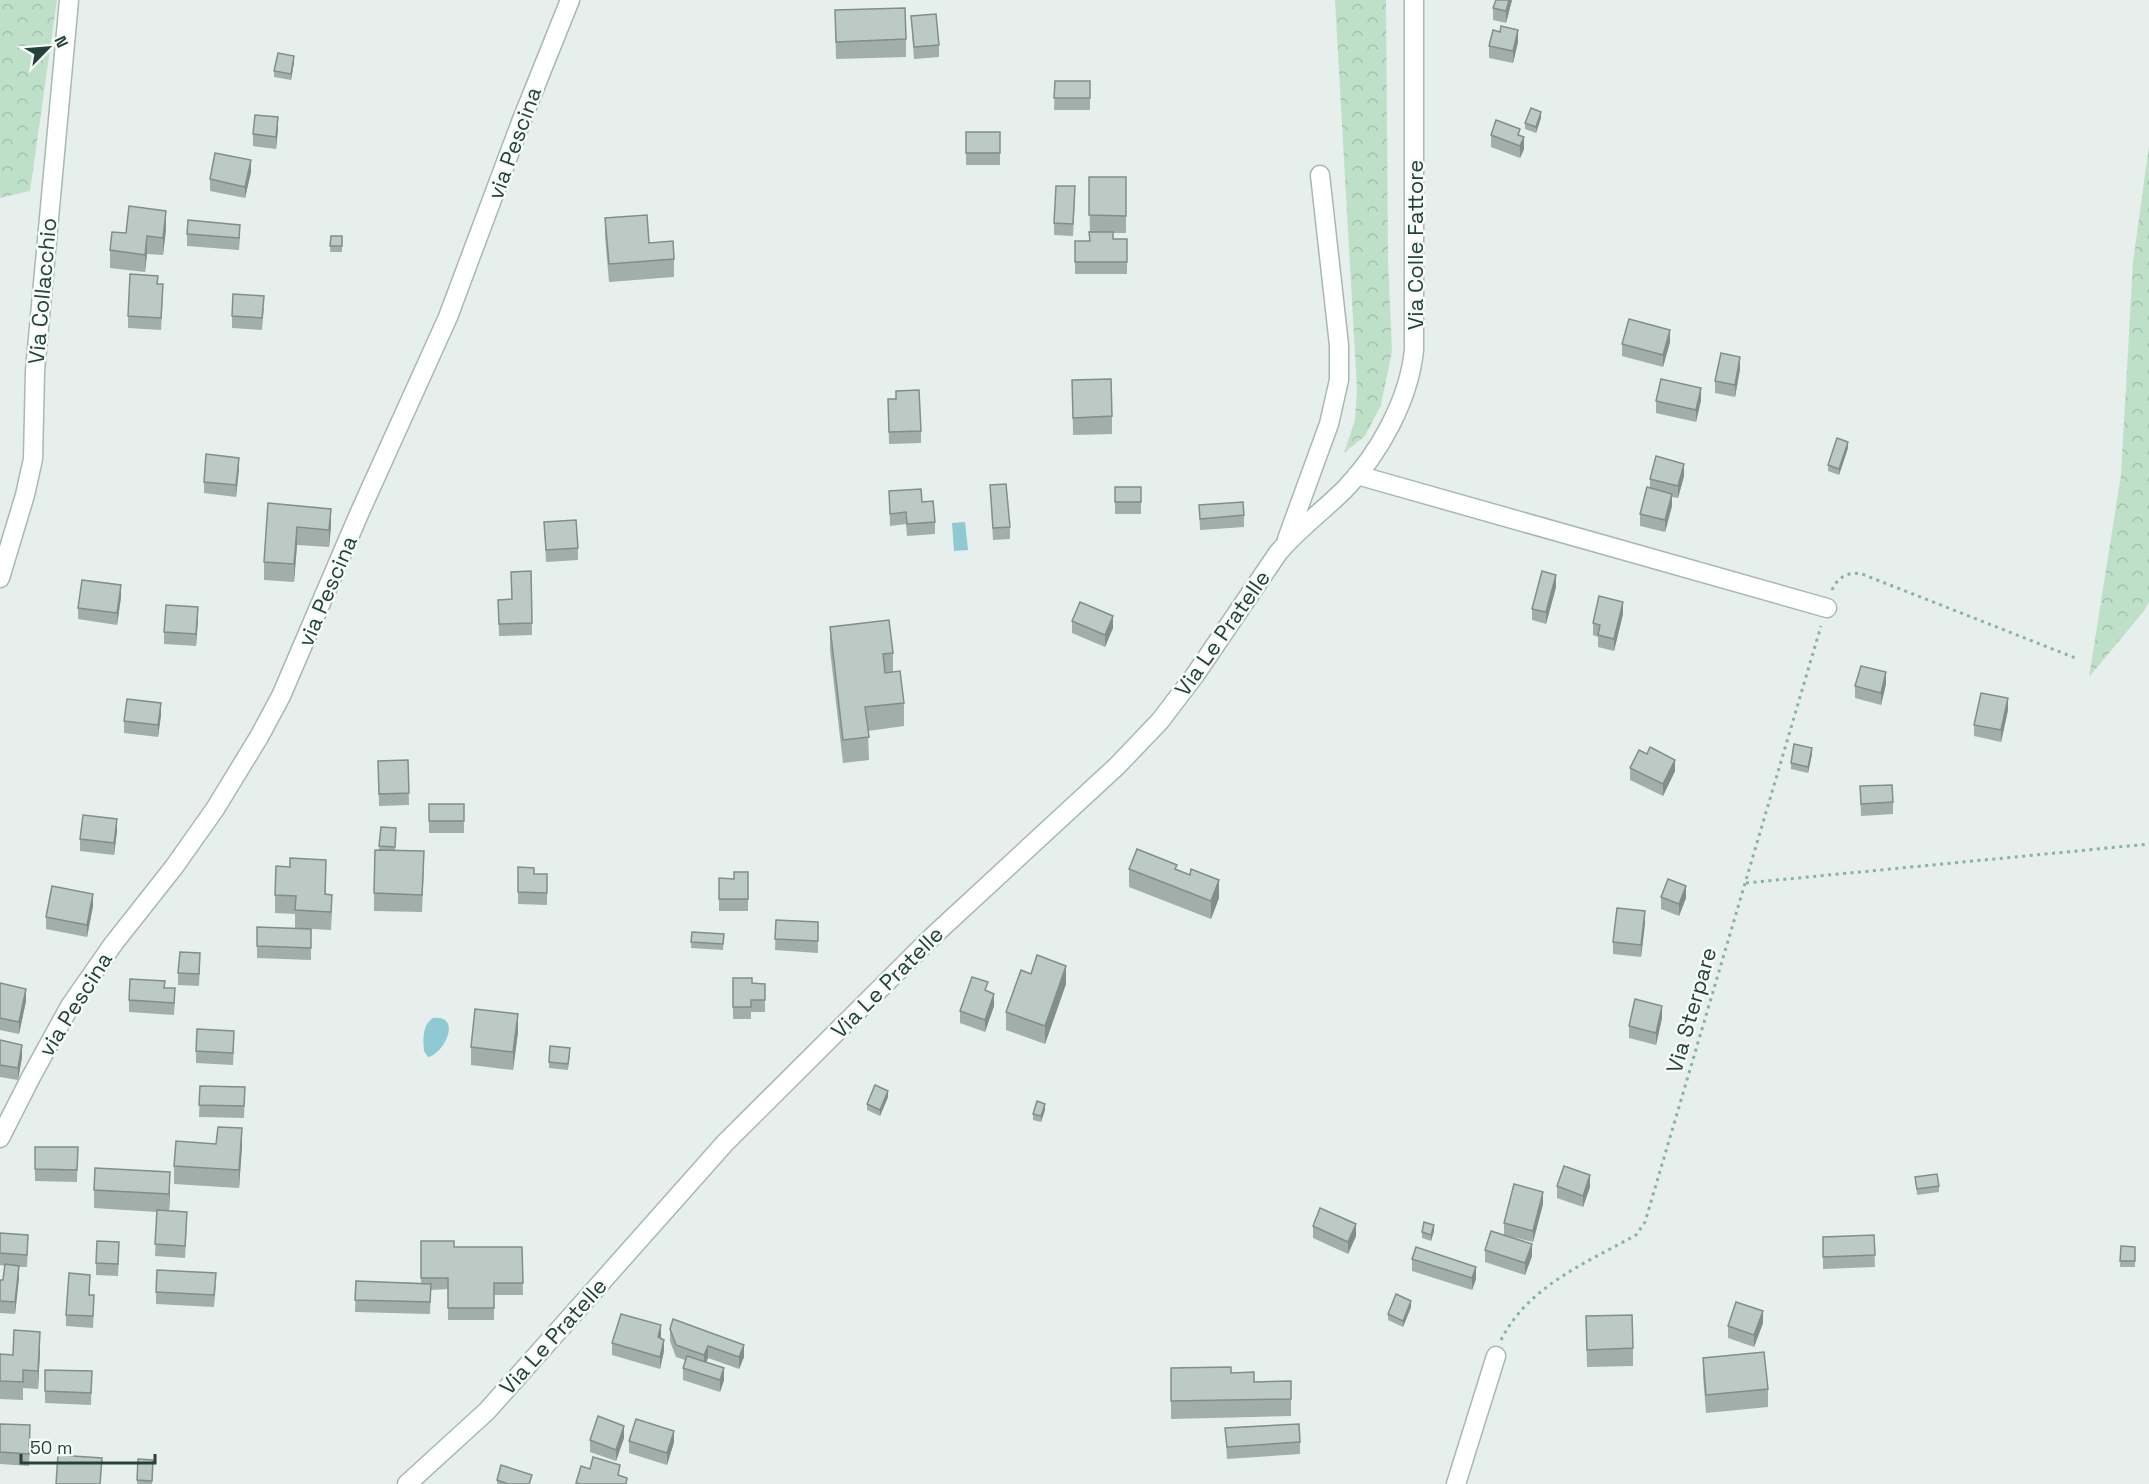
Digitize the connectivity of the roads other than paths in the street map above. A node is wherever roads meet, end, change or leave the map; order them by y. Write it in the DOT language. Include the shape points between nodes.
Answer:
graph roads {
  1 [pos="69,0"];
  2 [pos="570,0"];
  3 [pos="1414,0"];
  4 [pos="1320,175"];
  5 [pos="1357,475"];
  6 [pos="1286,544"];
  7 [pos="0,578"];
  8 [pos="1827,608"];
  9 [pos="0,1138"];
  10 [pos="1496,1356"];
  11 [pos="407,1484"];
  12 [pos="1456,1484"];
  1 -- 7 [label="street, Via Collacchio" via="35,370 33,459"];
  2 -- 9 [label="street, via Pescina" via="445,326 281,696 215,809 70,1006"];
  3 -- 5 [label="street, Via Colle Fattore" via="1413,359 1389,424"];
  4 -- 6 [label="street" via="1339,345 1339,381 1329,424"];
  5 -- 6 [label="street, Via Le Pratelle"];
  5 -- 8 [label="street"];
  6 -- 11 [label="street, Via Le Pratelle" via="1160,721 1117,766 927,942 725,1143 487,1411"];
  10 -- 12 [label="street"];
}
